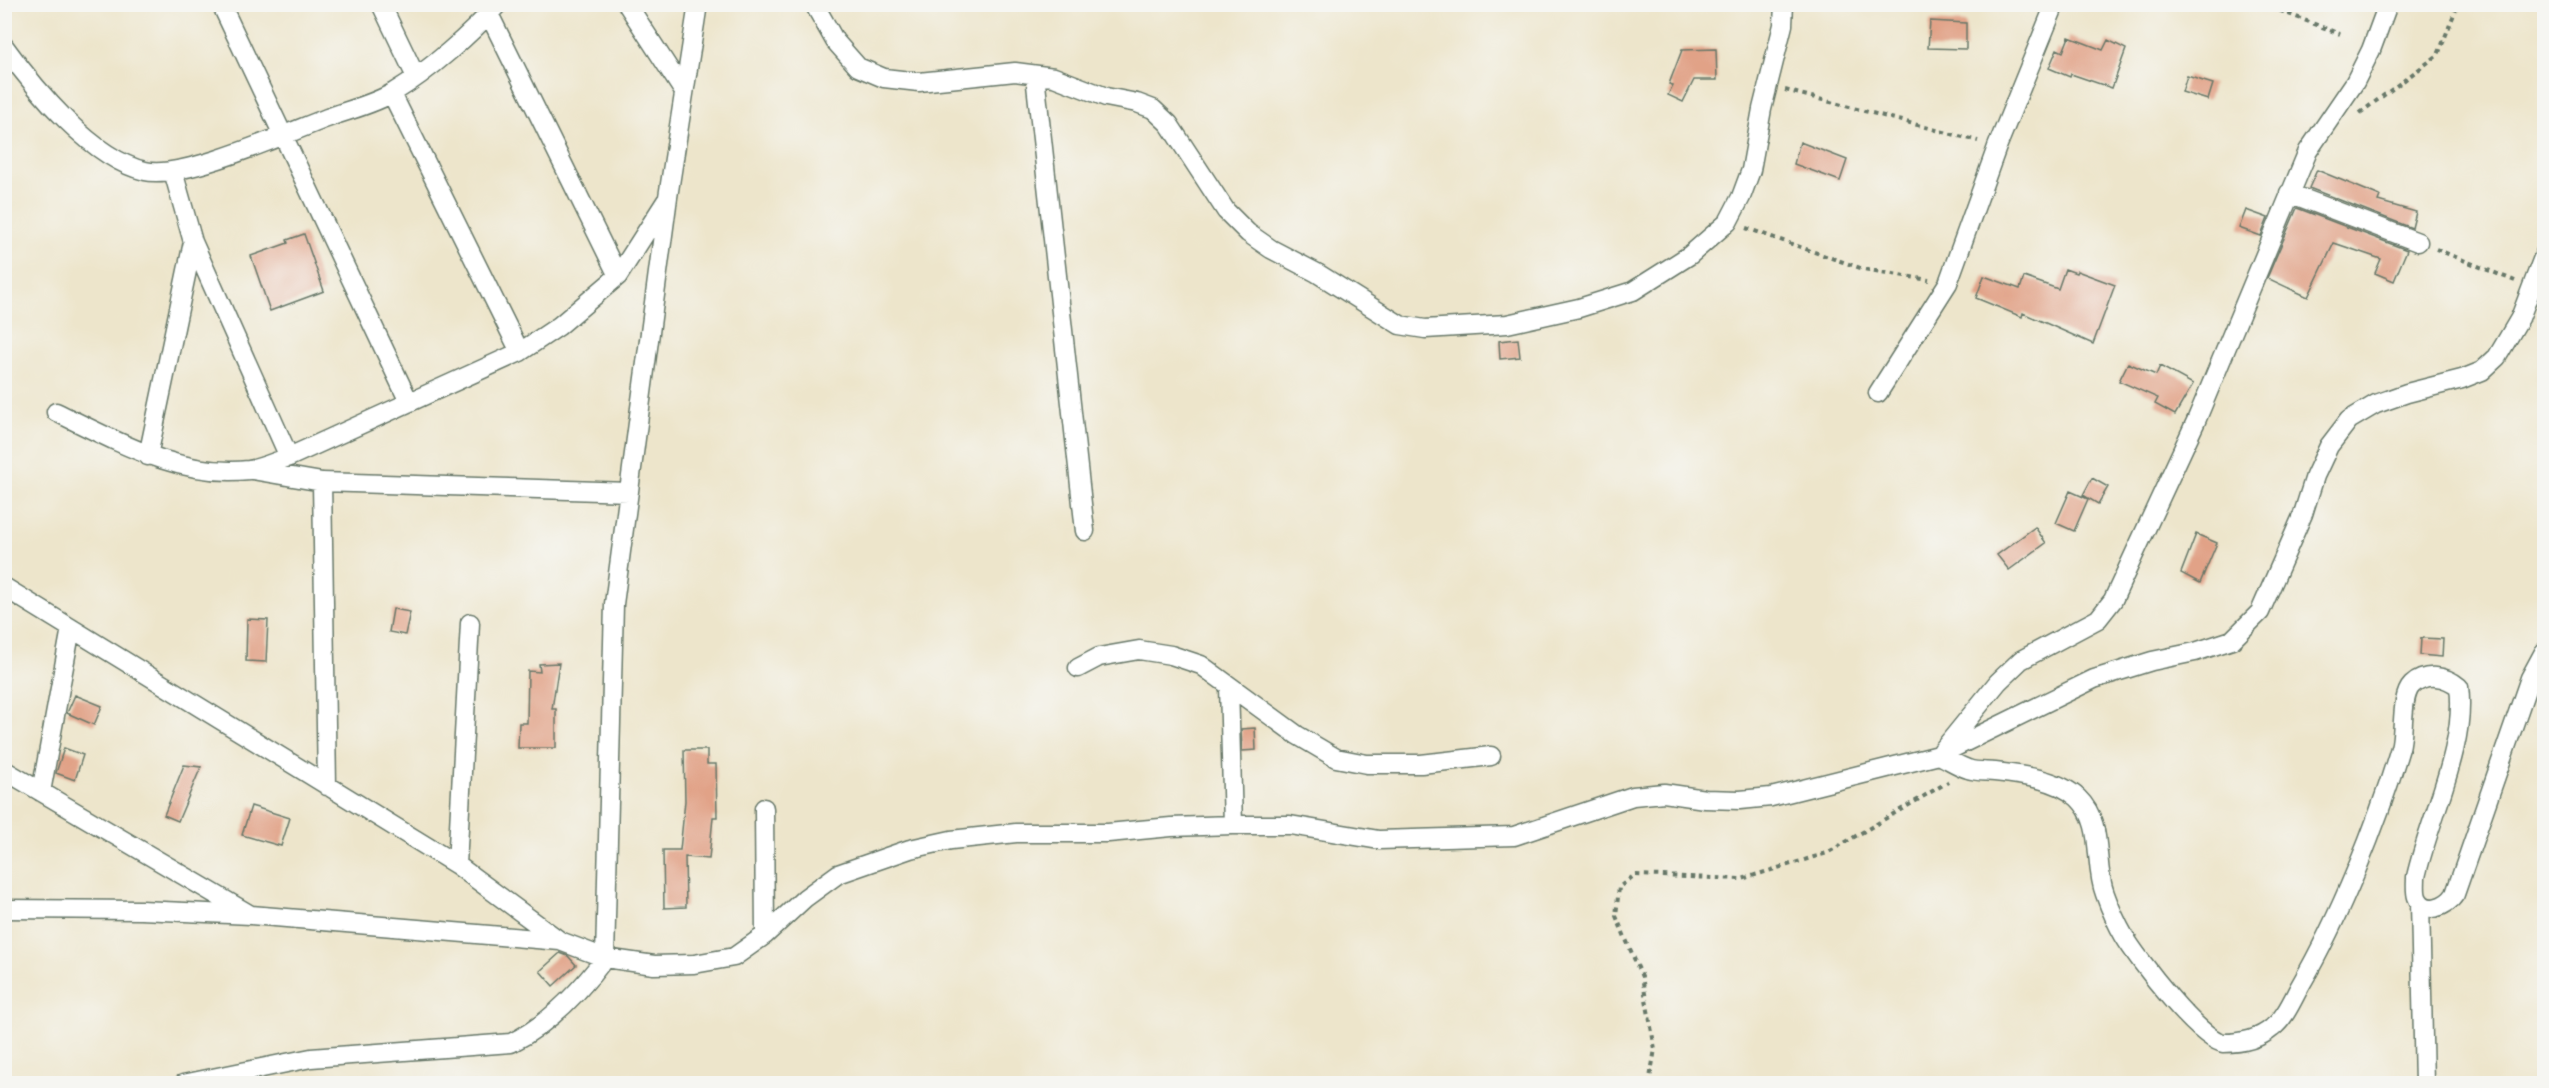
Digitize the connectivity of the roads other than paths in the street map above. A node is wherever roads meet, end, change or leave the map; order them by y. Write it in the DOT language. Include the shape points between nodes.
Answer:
graph roads {
  1 [pos="220,4"];
  2 [pos="381,4"];
  3 [pos="627,4"];
  4 [pos="699,4"];
  5 [pos="814,4"];
  6 [pos="1784,4"];
  7 [pos="2055,4"];
  8 [pos="2388,4"];
  9 [pos="494,9"];
  10 [pos="4,46"];
  11 [pos="1035,75"];
  12 [pos="416,77"];
  13 [pos="684,92"];
  14 [pos="392,94"];
  15 [pos="283,134"];
  16 [pos="172,171"];
  17 [pos="2289,193"];
  18 [pos="668,197"];
  19 [pos="193,242"];
  20 [pos="2418,242"];
  21 [pos="2544,255"];
  22 [pos="618,276"];
  23 [pos="520,352"];
  24 [pos="1878,393"];
  25 [pos="409,402"];
  26 [pos="56,412"];
  27 [pos="148,456"];
  28 [pos="289,457"];
  29 [pos="250,470"];
  30 [pos="322,482"];
  31 [pos="629,492"];
  32 [pos="1086,531"];
  33 [pos="4,587"];
  34 [pos="470,623"];
  35 [pos="71,628"];
  36 [pos="2544,652"];
  37 [pos="1078,668"];
  38 [pos="1229,686"];
  39 [pos="1939,755"];
  40 [pos="1491,756"];
  41 [pos="4,770"];
  42 [pos="327,786"];
  43 [pos="41,792"];
  44 [pos="764,808"];
  45 [pos="1233,825"];
  46 [pos="457,865"];
  47 [pos="2420,902"];
  48 [pos="4,909"];
  49 [pos="251,915"];
  50 [pos="765,935"];
  51 [pos="560,941"];
  52 [pos="605,958"];
  53 [pos="183,1083"];
  54 [pos="2424,1083"];
  1 -- 15 [label="street"];
  2 -- 12 [label="street"];
  3 -- 13 [label="street"];
  4 -- 13 [label="street"];
  5 -- 11 [label="street" via="834,41 858,67 885,78 919,82 1015,72"];
  6 -- 11 [label="street" via="1783,25 1751,170 1728,222 1690,255 1633,291 1507,324 1425,329 1400,325 1248,233 1226,211 1169,124 1153,109"];
  7 -- 24 [label="street" via="1997,147 1948,284"];
  8 -- 17 [label="street" via="2355,82 2308,151"];
  9 -- 12 [label="street"];
  9 -- 22 [label="street"];
  10 -- 16 [label="street" via="31,83 108,155 145,171"];
  11 -- 32 [label="street"];
  12 -- 14 [label="street"];
  13 -- 18 [label="street"];
  14 -- 15 [label="street"];
  14 -- 23 [label="street"];
  15 -- 16 [label="street"];
  15 -- 25 [label="street"];
  16 -- 19 [label="street"];
  17 -- 20 [label="street"];
  17 -- 39 [label="street" via="2196,421 2113,600 2098,619 2021,660 1998,682"];
  18 -- 22 [label="street"];
  18 -- 31 [label="street"];
  19 -- 27 [label="street"];
  19 -- 28 [label="street"];
  21 -- 39 [label="street" via="2520,318 2497,357 2482,371 2376,404 2349,420 2315,477 2260,612 2232,640 2094,679"];
  22 -- 23 [label="street" via="559,326"];
  23 -- 25 [label="street"];
  25 -- 28 [label="street"];
  26 -- 27 [label="street"];
  27 -- 29 [label="street" via="200,468"];
  28 -- 29 [label="street"];
  29 -- 30 [label="street"];
  30 -- 31 [label="street"];
  30 -- 42 [label="street"];
  31 -- 52 [label="street" via="614,604"];
  33 -- 35 [label="street"];
  34 -- 46 [label="street"];
  35 -- 42 [label="street"];
  35 -- 43 [label="street"];
  36 -- 47 [label="street" via="2530,678 2455,894 2450,903 2438,908"];
  37 -- 38 [label="street" via="1099,657 1139,650 1201,664"];
  38 -- 40 [label="street" via="1336,758 1367,764 1421,764"];
  38 -- 45 [label="street"];
  39 -- 45 [label="street" via="1771,797 1740,800 1664,793 1633,796 1514,836 1379,840 1290,825"];
  39 -- 47 [label="street" via="1969,770 2017,774 2049,782 2077,797 2095,831 2104,892 2124,936 2154,978 2206,1035 2221,1043 2240,1042 2272,1029 2316,958 2367,842 2401,745 2407,694 2413,684 2424,679 2449,679 2458,687 2461,704 2457,739 2421,854 2416,877"];
  41 -- 43 [label="street"];
  42 -- 46 [label="street"];
  43 -- 49 [label="street"];
  44 -- 50 [label="street"];
  45 -- 50 [label="street" via="1108,833 1016,833 910,849 838,874"];
  46 -- 51 [label="street"];
  47 -- 54 [label="street"];
  48 -- 49 [label="street"];
  49 -- 51 [label="street"];
  50 -- 52 [label="street" via="734,957 694,964 654,965"];
  51 -- 52 [label="street"];
  52 -- 53 [label="street" via="546,1021 511,1042 311,1058"];
}
